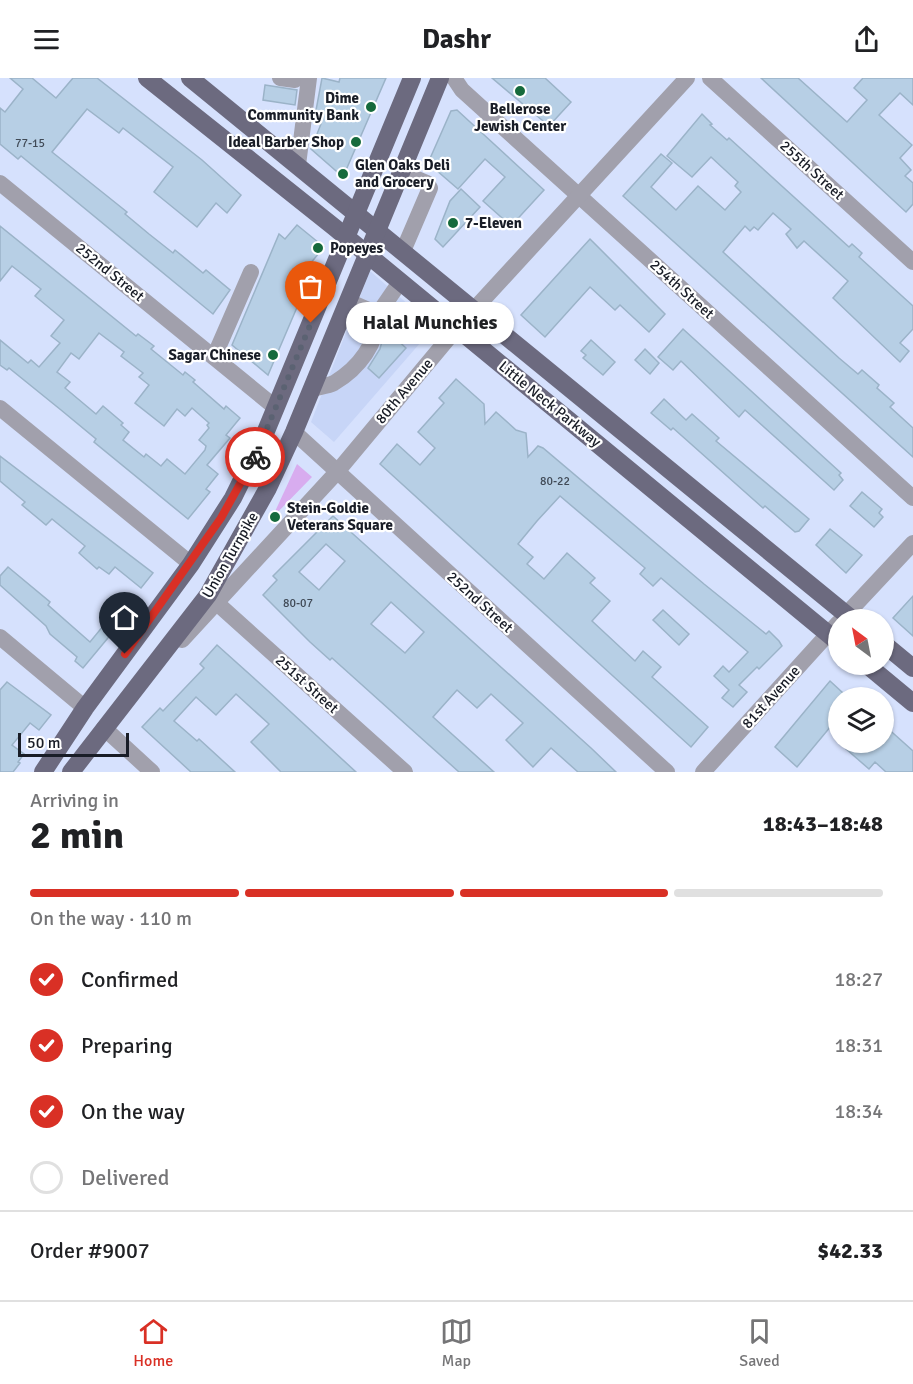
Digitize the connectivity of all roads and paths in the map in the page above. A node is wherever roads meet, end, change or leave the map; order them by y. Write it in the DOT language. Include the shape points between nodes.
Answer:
graph roads {
  1 [pos="147,78"];
  2 [pos="190,78"];
  3 [pos="412,78"];
  4 [pos="440,78"];
  5 [pos="454,78"];
  6 [pos="687,78"];
  7 [pos="710,78"];
  8 [pos="295,79"];
  9 [pos="298,165"];
  10 [pos="401,172"];
  11 [pos="0,183"];
  12 [pos="580,196"];
  13 [pos="358,213"];
  14 [pos="378,229"];
  15 [pos="346,238"];
  16 [pos="403,251"];
  17 [pos="367,255"];
  18 [pos="913,262"];
  19 [pos="251,272"];
  20 [pos="400,282"];
  21 [pos="348,301"];
  22 [pos="474,311"];
  23 [pos="378,314"];
  24 [pos="457,328"];
  25 [pos="214,357"];
  26 [pos="312,389"];
  27 [pos="0,408"];
  28 [pos="276,408"];
  29 [pos="294,432"];
  30 [pos="337,472"];
  31 [pos="913,498"];
  32 [pos="913,543"];
  33 [pos="191,564"];
  34 [pos="212,599"];
  35 [pos="855,609"];
  36 [pos="828,614"];
  37 [pos="828,615"];
  38 [pos="0,637"];
  39 [pos="828,639"];
  40 [pos="894,652"];
  41 [pos="913,668"];
  42 [pos="880,675"];
  43 [pos="913,702"];
  44 [pos="85,708"];
  45 [pos="104,728"];
  46 [pos="43,772"];
  47 [pos="71,772"];
  48 [pos="152,772"];
  49 [pos="405,772"];
  50 [pos="667,772"];
  51 [pos="703,772"];
  1 -- 15 [label="main road, Little Neck Parkway"];
  2 -- 9 [label="main road, Little Neck Parkway"];
  3 -- 13 [label="main road, Union Turnpike"];
  4 -- 10 [label="main road, Union Turnpike"];
  5 -- 12 [label="street, 254th Street" via="462,90"];
  6 -- 12 [label="street, 80th Avenue"];
  7 -- 18 [label="street, 255th Street"];
  8 -- 9 [label="street"];
  9 -- 13 [label="main road, Little Neck Parkway"];
  10 -- 14 [label="main road, Union Turnpike"];
  10 -- 16 [label="street" via="430,188"];
  11 -- 25 [label="street, 252nd Street"];
  12 -- 22 [label="street, 80th Avenue"];
  12 -- 31 [label="street, 254th Street"];
  13 -- 14 [label="main road, Little Neck Parkway"];
  13 -- 15 [label="main road, Union Turnpike"];
  14 -- 16 [label="main road, Little Neck Parkway"];
  14 -- 17 [label="main road, Union Turnpike"];
  15 -- 17 [label="main road, Little Neck Parkway"];
  15 -- 28 [label="main road, Union Turnpike"];
  16 -- 22 [label="main road, Little Neck Parkway"];
  17 -- 20 [label="main road, Little Neck Parkway"];
  17 -- 21 [label="main road, Union Turnpike"];
  19 -- 25 [label="street"];
  20 -- 23 [label="street"];
  20 -- 24 [label="main road, Little Neck Parkway"];
  21 -- 23 [label="street"];
  21 -- 26 [label="main road, Union Turnpike"];
  22 -- 24 [label="street, 80th Avenue"];
  22 -- 36 [label="main road, Little Neck Parkway"];
  23 -- 26 [label="street" via="370,349 332,384"];
  24 -- 30 [label="street, 80th Avenue"];
  24 -- 37 [label="main road, Little Neck Parkway"];
  25 -- 28 [label="street, 252nd Street"];
  26 -- 29 [label="main road, Union Turnpike"];
  27 -- 33 [label="street"];
  28 -- 33 [label="main road, Union Turnpike" via="233,498"];
  29 -- 30 [label="street, 252nd Street"];
  29 -- 34 [label="main road, Union Turnpike"];
  30 -- 34 [label="street, 80th Avenue"];
  30 -- 50 [label="street, 252nd Street"];
  32 -- 35 [label="street, 81st Avenue"];
  33 -- 44 [label="main road, Union Turnpike"];
  34 -- 45 [label="main road, Union Turnpike"];
  34 -- 49 [label="street, 251st Street"];
  38 -- 44 [label="street"];
  39 -- 51 [label="street, 81st Avenue"];
  40 -- 41 [label="main road"];
  42 -- 43 [label="main road"];
  44 -- 46 [label="main road, Union Turnpike"];
  45 -- 47 [label="main road, Union Turnpike"];
  45 -- 48 [label="street"];
}
